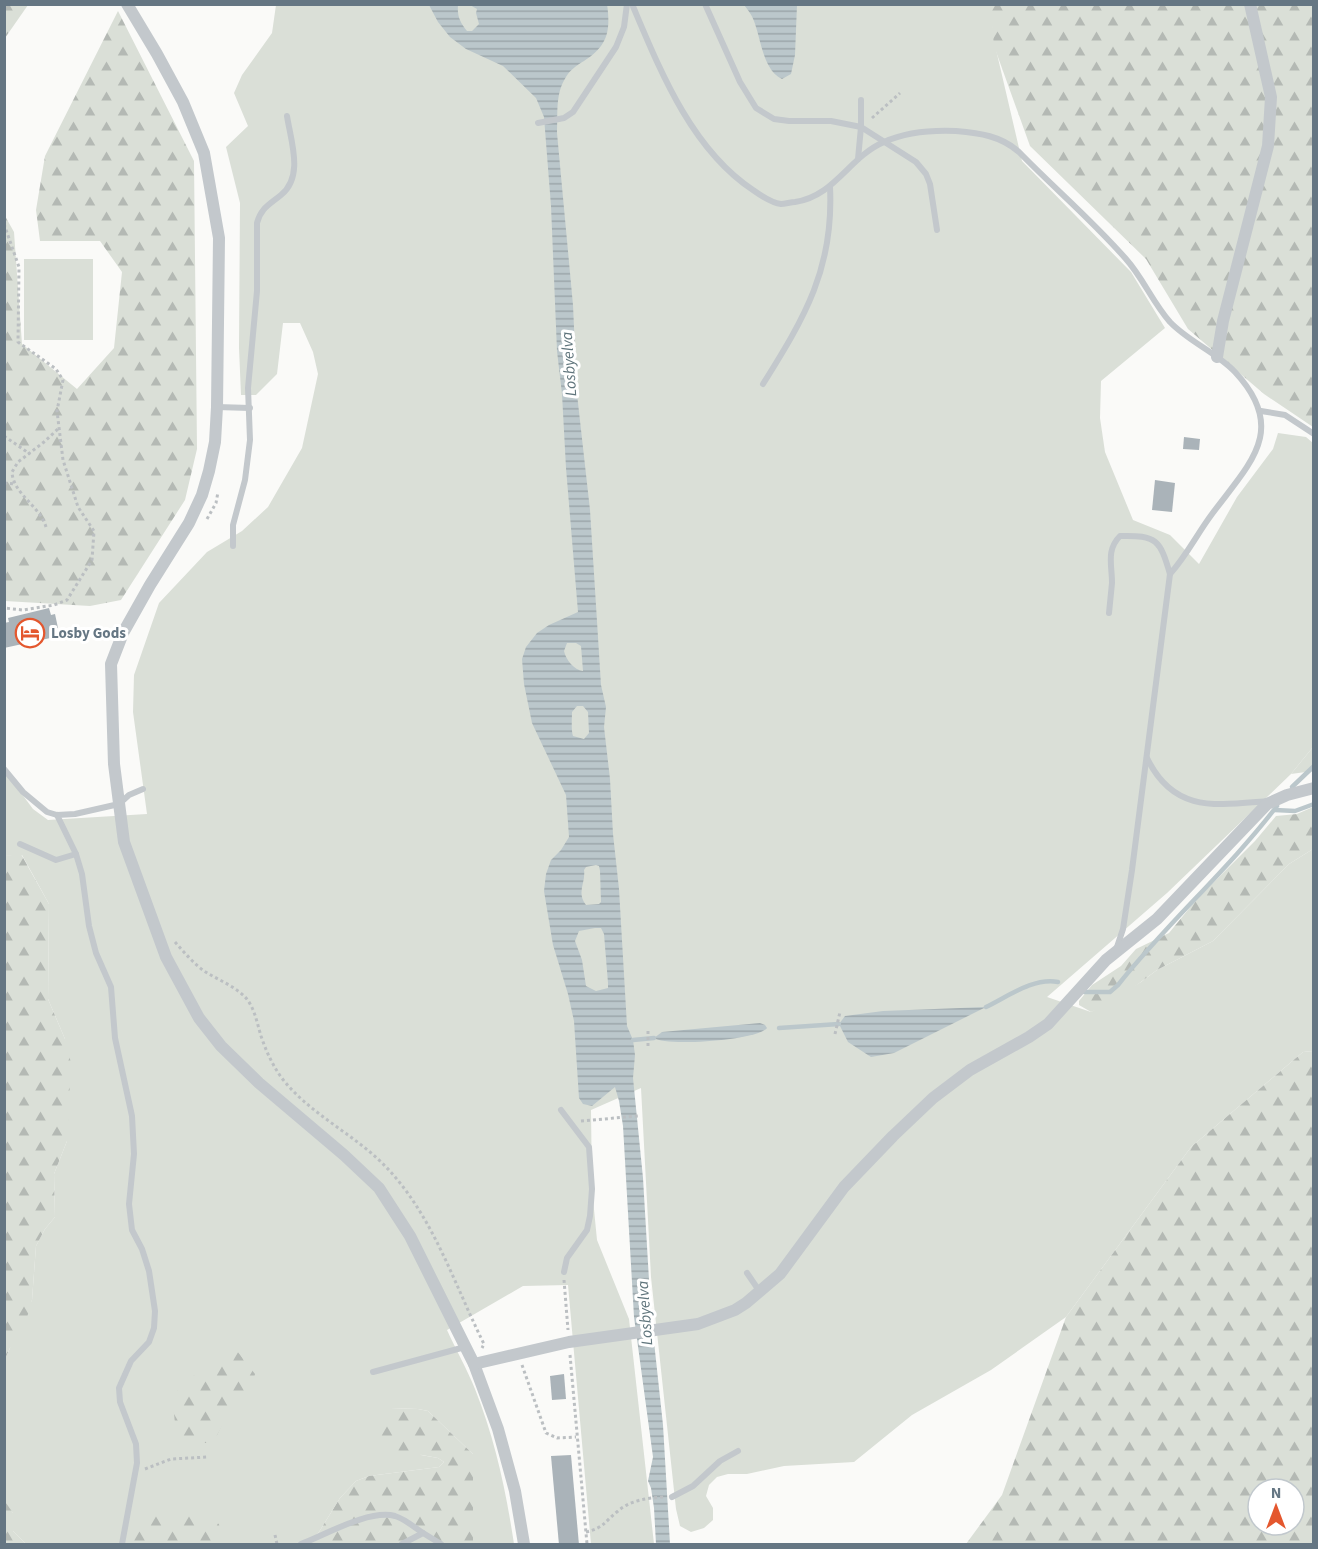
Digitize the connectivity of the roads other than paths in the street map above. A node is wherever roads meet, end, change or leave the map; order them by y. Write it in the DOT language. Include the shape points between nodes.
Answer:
graph roads {
  1 [pos="127,4"];
  2 [pos="627,4"];
  3 [pos="632,4"];
  4 [pos="705,4"];
  5 [pos="1250,4"];
  6 [pos="861,100"];
  7 [pos="287,116"];
  8 [pos="538,123"];
  9 [pos="861,127"];
  10 [pos="884,142"];
  11 [pos="858,159"];
  12 [pos="830,187"];
  13 [pos="937,230"];
  14 [pos="1217,357"];
  15 [pos="763,384"];
  16 [pos="217,407"];
  17 [pos="250,408"];
  18 [pos="1261,411"];
  19 [pos="1314,434"];
  20 [pos="232,546"];
  21 [pos="1170,574"];
  22 [pos="1109,613"];
  23 [pos="1146,757"];
  24 [pos="4,769"];
  25 [pos="1314,788"];
  26 [pos="143,789"];
  27 [pos="1273,801"];
  28 [pos="120,804"];
  29 [pos="57,815"];
  30 [pos="20,844"];
  31 [pos="76,854"];
  32 [pos="1116,951"];
  33 [pos="561,1110"];
  34 [pos="564,1272"];
  35 [pos="747,1274"];
  36 [pos="760,1292"];
  37 [pos="466,1347"];
  38 [pos="474,1364"];
  39 [pos="373,1371"];
  40 [pos="738,1451"];
  41 [pos="672,1497"];
  42 [pos="423,1533"];
  43 [pos="122,1545"];
  44 [pos="300,1545"];
  45 [pos="402,1545"];
  46 [pos="441,1545"];
  47 [pos="524,1545"];
  1 -- 16 [label="street" via="183,102 204,153 219,238"];
  2 -- 8 [label="lane" via="616,47 573,112 564,118"];
  3 -- 12 [label="lane" via="688,122 743,183 781,204 809,200"];
  4 -- 9 [label="lane" via="756,108 774,119 831,121"];
  5 -- 14 [label="street" via="1271,97 1268,146"];
  6 -- 9 [label="lane"];
  7 -- 17 [label="lane" via="294,177 260,213 257,223"];
  9 -- 10 [label="lane"];
  9 -- 11 [label="lane"];
  10 -- 11 [label="lane"];
  10 -- 13 [label="lane" via="916,162 926,174"];
  10 -- 14 [label="lane" via="939,131 985,134 1009,143 1125,257 1174,326"];
  11 -- 12 [label="lane"];
  12 -- 15 [label="lane" via="831,214 821,274 798,327"];
  14 -- 18 [label="lane" via="1234,371"];
  16 -- 17 [label="lane"];
  16 -- 28 [label="street" via="215,442 202,495 123,633 111,664 114,764"];
  17 -- 20 [label="lane" via="245,480 233,525"];
  18 -- 19 [label="lane" via="1285,415"];
  18 -- 21 [label="lane" via="1262,433 1256,451"];
  21 -- 22 [label="lane" via="1161,547 1153,539 1120,536 1110,555"];
  21 -- 23 [label="lane"];
  23 -- 27 [label="lane" via="1164,784 1197,803"];
  23 -- 32 [label="lane" via="1123,929"];
  24 -- 29 [label="lane" via="23,792 47,812"];
  25 -- 27 [label="street"];
  26 -- 28 [label="lane"];
  27 -- 32 [label="street" via="1157,919"];
  28 -- 29 [label="lane"];
  28 -- 37 [label="street" via="124,842 133,872 166,957 199,1018 259,1083 379,1188 410,1236"];
  29 -- 31 [label="lane"];
  30 -- 31 [label="lane" via="56,860"];
  31 -- 43 [label="lane" via="96,953 111,987 115,1038 132,1116 132,1230 142,1249 153,1290 154,1328 149,1342 131,1361 119,1389 136,1444"];
  32 -- 36 [label="street" via="1048,1024 970,1070 933,1098 844,1187 780,1274"];
  33 -- 34 [label="lane" via="589,1146 591,1207 586,1230 567,1258"];
  35 -- 36 [label="lane"];
  36 -- 38 [label="street" via="742,1305 698,1324 569,1342"];
  37 -- 38 [label="street"];
  37 -- 39 [label="lane"];
  38 -- 47 [label="street" via="498,1428"];
  40 -- 41 [label="lane"];
  42 -- 44 [label="lane" via="407,1521 378,1515"];
  42 -- 45 [label="lane"];
  42 -- 46 [label="lane"];
}
